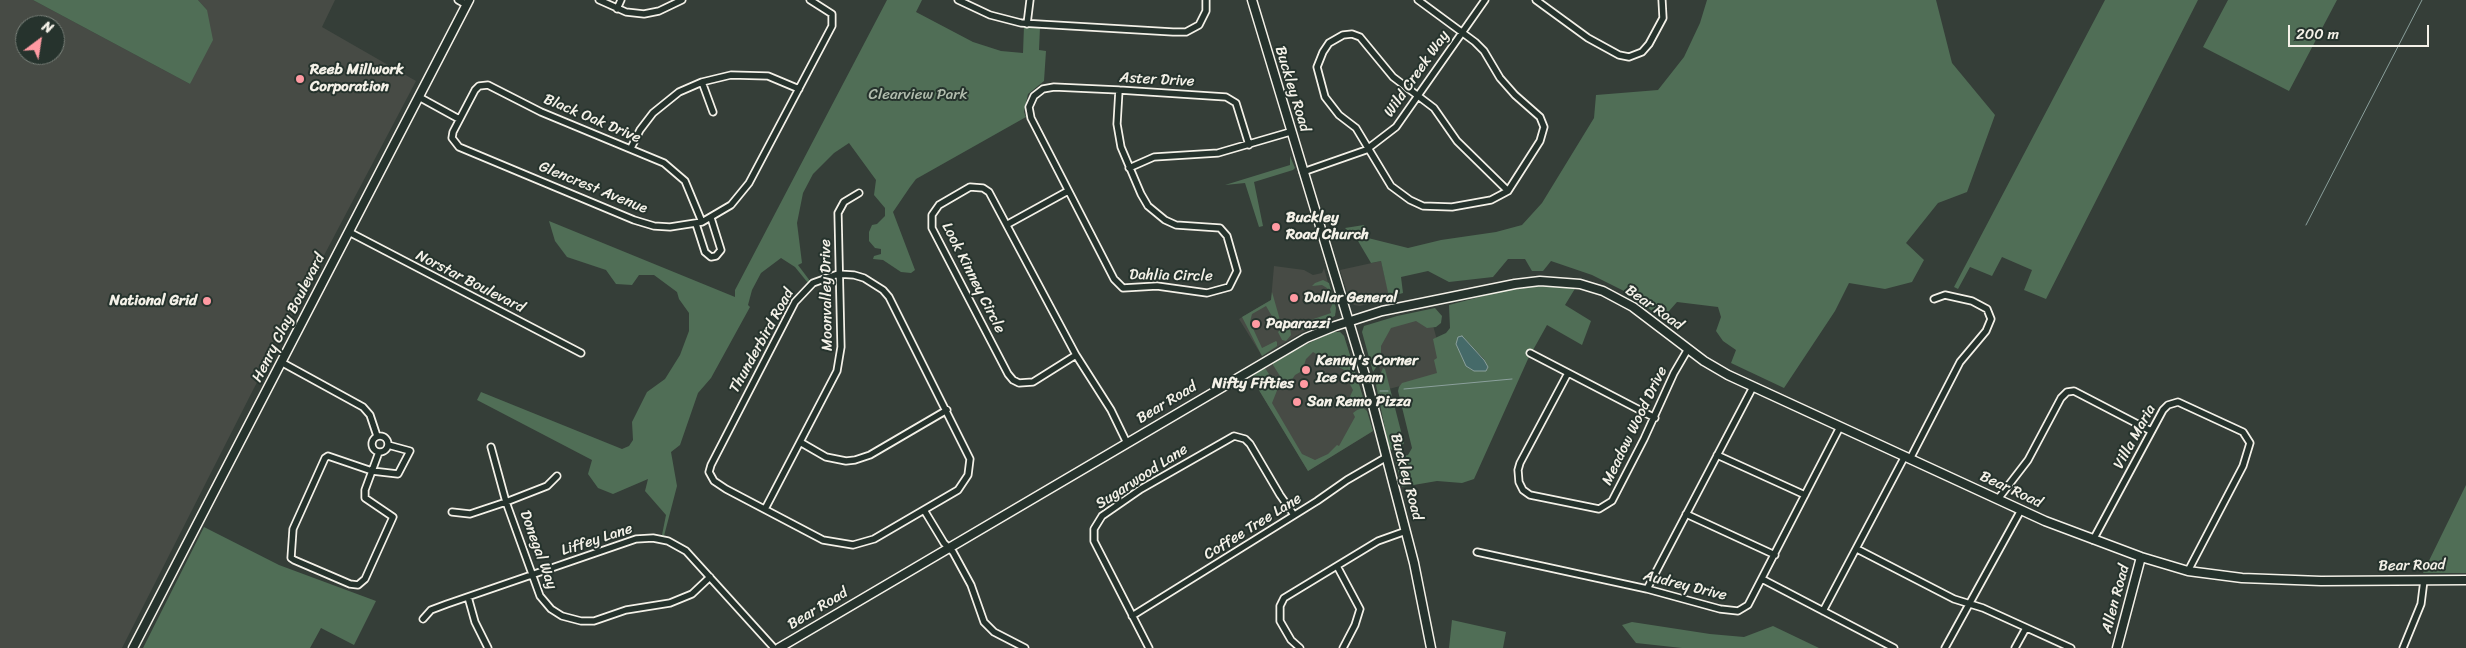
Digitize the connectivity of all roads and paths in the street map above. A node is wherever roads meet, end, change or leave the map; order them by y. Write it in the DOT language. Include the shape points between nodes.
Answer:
graph roads {
  1 [pos="458,0"];
  2 [pos="599,0"];
  3 [pos="621,0"];
  4 [pos="682,0"];
  5 [pos="810,0"];
  6 [pos="958,0"];
  7 [pos="1030,0"];
  8 [pos="1206,0"];
  9 [pos="1252,0"];
  10 [pos="1418,0"];
  11 [pos="1485,0"];
  12 [pos="1536,0"];
  13 [pos="1662,0"];
  14 [pos="468,2"];
  15 [pos="616,9"];
  16 [pos="1028,24"];
  17 [pos="1461,32"];
  18 [pos="702,82"];
  19 [pos="799,89"];
  20 [pos="1119,90"];
  21 [pos="1034,96"];
  22 [pos="419,97"];
  23 [pos="1418,97"];
  24 [pos="713,112"];
  25 [pos="459,119"];
  26 [pos="1290,132"];
  27 [pos="1249,145"];
  28 [pos="631,148"];
  29 [pos="1369,148"];
  30 [pos="1129,168"];
  31 [pos="1303,172"];
  32 [pos="1508,190"];
  33 [pos="1068,191"];
  34 [pos="859,193"];
  35 [pos="711,218"];
  36 [pos="699,223"];
  37 [pos="1008,224"];
  38 [pos="349,232"];
  39 [pos="838,274"];
  40 [pos="1934,299"];
  41 [pos="1349,322"];
  42 [pos="1688,349"];
  43 [pos="581,353"];
  44 [pos="1530,353"];
  45 [pos="1076,355"];
  46 [pos="281,362"];
  47 [pos="1568,373"];
  48 [pos="1753,387"];
  49 [pos="947,410"];
  50 [pos="1655,418"];
  51 [pos="1840,427"];
  52 [pos="2151,431"];
  53 [pos="378,436"];
  54 [pos="800,442"];
  55 [pos="1127,443"];
  56 [pos="388,445"];
  57 [pos="491,447"];
  58 [pos="379,452"];
  59 [pos="1717,455"];
  60 [pos="1908,457"];
  61 [pos="1386,458"];
  62 [pos="372,471"];
  63 [pos="557,476"];
  64 [pos="1805,495"];
  65 [pos="1998,499"];
  66 [pos="506,502"];
  67 [pos="765,509"];
  68 [pos="924,510"];
  69 [pos="2021,510"];
  70 [pos="452,512"];
  71 [pos="1686,514"];
  72 [pos="1294,515"];
  73 [pos="1406,531"];
  74 [pos="2093,540"];
  75 [pos="949,548"];
  76 [pos="1857,549"];
  77 [pos="1477,552"];
  78 [pos="1774,555"];
  79 [pos="2141,557"];
  80 [pos="1337,566"];
  81 [pos="2188,571"];
  82 [pos="532,575"];
  83 [pos="710,577"];
  84 [pos="1762,579"];
  85 [pos="2424,580"];
  86 [pos="2466,580"];
  87 [pos="1647,589"];
  88 [pos="468,596"];
  89 [pos="1970,604"];
  90 [pos="1823,611"];
  91 [pos="1132,616"];
  92 [pos="423,619"];
  93 [pos="2026,628"];
  94 [pos="133,648"];
  95 [pos="488,648"];
  96 [pos="774,648"];
  97 [pos="779,648"];
  98 [pos="1025,648"];
  99 [pos="1149,648"];
  100 [pos="1300,648"];
  101 [pos="1342,648"];
  102 [pos="1431,648"];
  103 [pos="1894,648"];
  104 [pos="1945,648"];
  105 [pos="2015,648"];
  106 [pos="2072,648"];
  107 [pos="2117,648"];
  108 [pos="2403,648"];
  1 -- 14 [label="street"];
  2 -- 15 [label="street"];
  3 -- 15 [label="street"];
  4 -- 15 [label="street" via="644,14"];
  5 -- 19 [label="street, Glencrest Avenue" via="829,10 833,16 832,26"];
  6 -- 16 [label="street" via="1004,20"];
  7 -- 16 [label="street"];
  8 -- 16 [label="street" via="1206,10 1199,25 1186,32"];
  9 -- 26 [label="main road, Buckley Road"];
  10 -- 17 [label="street"];
  11 -- 17 [label="street, Wild Creek Way"];
  12 -- 13 [label="street" via="1588,38 1629,57 1642,52 1649,44 1663,18"];
  14 -- 22 [label="main road, Henry Clay Boulevard"];
  17 -- 23 [label="street, Wild Creek Way"];
  17 -- 32 [label="street" via="1484,51 1500,78 1537,113 1544,127 1540,142"];
  18 -- 19 [label="street" via="731,75 768,76"];
  18 -- 24 [label="street"];
  18 -- 28 [label="street" via="679,92 653,113"];
  19 -- 35 [label="street, Glencrest Avenue" via="750,183 731,205"];
  20 -- 21 [label="street, Aster Drive" via="1049,87"];
  20 -- 27 [label="street, Aster Drive" via="1232,99"];
  20 -- 30 [label="street, Dahlia Circle" via="1118,133"];
  21 -- 33 [label="street, Dahlia Circle" via="1029,107 1031,118"];
  22 -- 25 [label="street"];
  22 -- 38 [label="main road, Henry Clay Boulevard"];
  23 -- 29 [label="street, Wild Creek Way" via="1396,127"];
  23 -- 29 [label="street" via="1393,77 1360,37 1343,35 1329,43 1318,62 1319,81 1330,105 1356,128"];
  23 -- 32 [label="street" via="1434,108 1457,141"];
  25 -- 28 [label="street, Black Oak Drive" via="475,90 485,85 541,112"];
  25 -- 36 [label="street, Glencrest Avenue" via="452,138 458,147 634,220 670,228"];
  26 -- 27 [label="street"];
  26 -- 31 [label="main road, Buckley Road"];
  27 -- 30 [label="street" via="1210,155 1154,158"];
  28 -- 36 [label="street, Black Oak Drive" via="675,170 690,190"];
  29 -- 31 [label="street, Wild Creek Way"];
  29 -- 32 [label="street" via="1392,186 1423,206 1452,206 1491,200"];
  30 -- 33 [label="street, Dahlia Circle" via="1148,206 1165,220 1189,227 1214,226 1226,234 1237,271 1229,287 1207,293 1157,286 1123,288 1114,280"];
  31 -- 41 [label="main road, Buckley Road"];
  33 -- 37 [label="street"];
  34 -- 39 [label="street, Moonvalley Drive" via="844,202 838,213"];
  35 -- 36 [label="street, Glencrest Avenue"];
  35 -- 36 [label="street, Black Oak Drive" via="721,250 718,255 707,256 699,235"];
  37 -- 45 [label="street, Look Kinney Circle"];
  37 -- 45 [label="street, Look Kinney Circle" via="989,192 975,186 939,205 931,221 984,330 1013,380 1033,382"];
  38 -- 43 [label="street, Norstar Boulevard"];
  38 -- 46 [label="main road, Henry Clay Boulevard"];
  39 -- 49 [label="street, Thunderbird Road" via="864,278 890,297"];
  39 -- 54 [label="street, Moonvalley Drive" via="841,346 838,371"];
  39 -- 67 [label="street, Thunderbird Road" via="813,283 795,302 711,465 709,472 714,481"];
  40 -- 60 [label="street" via="1945,295 1972,301 1987,309 1991,319 1986,332 1960,362"];
  41 -- 42 [label="main road, Bear Road" via="1382,311 1516,284 1560,282 1588,286 1619,298"];
  41 -- 55 [label="main road, Bear Road" via="1306,338"];
  41 -- 61 [label="main road, Buckley Road"];
  42 -- 48 [label="main road, Bear Road"];
  42 -- 50 [label="street, Meadow Wood Drive" via="1670,380"];
  44 -- 47 [label="street"];
  45 -- 55 [label="street, Look Kinney Circle" via="1111,410"];
  46 -- 53 [label="street" via="365,409"];
  46 -- 94 [label="main road, Henry Clay Boulevard"];
  47 -- 50 [label="street"];
  47 -- 50 [label="street, Meadow Wood Drive" via="1518,470 1520,485 1530,495 1590,508 1606,506 1612,501"];
  48 -- 51 [label="main road, Bear Road"];
  48 -- 59 [label="street"];
  49 -- 54 [label="street" via="870,455 855,460 834,459"];
  49 -- 68 [label="street, Thunderbird Road" via="967,450 970,470 958,490"];
  51 -- 60 [label="main road, Bear Road"];
  51 -- 64 [label="street, Audrey Drive"];
  52 -- 65 [label="street" via="2074,391 2067,392 2028,460"];
  52 -- 74 [label="street, Villa Maria"];
  52 -- 81 [label="street, Villa Maria" via="2163,410 2178,402 2243,432 2250,443 2243,466"];
  53 -- 56 [label="street" via="385,438"];
  53 -- 58 [label="street" via="372,444"];
  54 -- 67 [label="street, Moonvalley Drive"];
  55 -- 75 [label="main road, Bear Road"];
  56 -- 58 [label="street"];
  56 -- 62 [label="street" via="410,451 398,474"];
  57 -- 66 [label="street, Donegal Way"];
  58 -- 62 [label="street"];
  59 -- 64 [label="street"];
  59 -- 71 [label="street"];
  60 -- 65 [label="main road, Bear Road"];
  60 -- 76 [label="street"];
  61 -- 72 [label="street, Coffee Tree Lane"];
  61 -- 73 [label="main road, Buckley Road"];
  62 -- 62 [label="street" via="365,498 394,517 365,579 358,585 350,584 291,558 293,529 325,458 328,456"];
  63 -- 66 [label="street" via="547,486"];
  64 -- 78 [label="street, Audrey Drive"];
  65 -- 69 [label="main road, Bear Road"];
  66 -- 70 [label="street" via="470,514"];
  66 -- 82 [label="street, Donegal Way"];
  67 -- 68 [label="street, Thunderbird Road" via="823,540 845,545 874,539"];
  68 -- 75 [label="street"];
  69 -- 74 [label="main road, Bear Road"];
  69 -- 89 [label="street"];
  71 -- 78 [label="street"];
  71 -- 87 [label="street"];
  72 -- 91 [label="street, Coffee Tree Lane"];
  72 -- 91 [label="street, Sugarwood Lane" via="1250,444 1238,436 1228,437 1141,489 1102,516 1093,537"];
  73 -- 80 [label="street" via="1378,541"];
  73 -- 102 [label="main road, Buckley Road"];
  74 -- 79 [label="main road, Bear Road"];
  75 -- 97 [label="main road, Bear Road"];
  75 -- 98 [label="street" via="971,585 984,622 994,632"];
  76 -- 89 [label="street" via="1954,599"];
  76 -- 90 [label="street"];
  77 -- 87 [label="street, Audrey Drive"];
  78 -- 84 [label="street, Audrey Drive"];
  79 -- 81 [label="main road, Bear Road"];
  79 -- 107 [label="main road, Allen Road"];
  80 -- 100 [label="street" via="1287,596 1280,606 1284,631"];
  80 -- 101 [label="street" via="1360,609"];
  81 -- 85 [label="main road, Bear Road" via="2242,578 2312,581"];
  82 -- 83 [label="street, Liffey Lane" via="647,538 677,545"];
  82 -- 83 [label="street, Donegal Way" via="540,596 551,609 581,621 594,621 679,600 692,594"];
  82 -- 88 [label="street, Liffey Lane"];
  83 -- 96 [label="street, Liffey Lane"];
  84 -- 87 [label="street, Audrey Drive" via="1748,605 1738,611"];
  84 -- 90 [label="street"];
  85 -- 86 [label="main road, Bear Road"];
  85 -- 108 [label="street" via="2421,604"];
  88 -- 92 [label="street, Liffey Lane" via="431,610"];
  88 -- 95 [label="street" via="475,622"];
  89 -- 93 [label="street"];
  89 -- 104 [label="street"];
  90 -- 103 [label="street"];
  91 -- 99 [label="street, Sugarwood Lane"];
  93 -- 105 [label="street"];
  93 -- 106 [label="street"];
}
